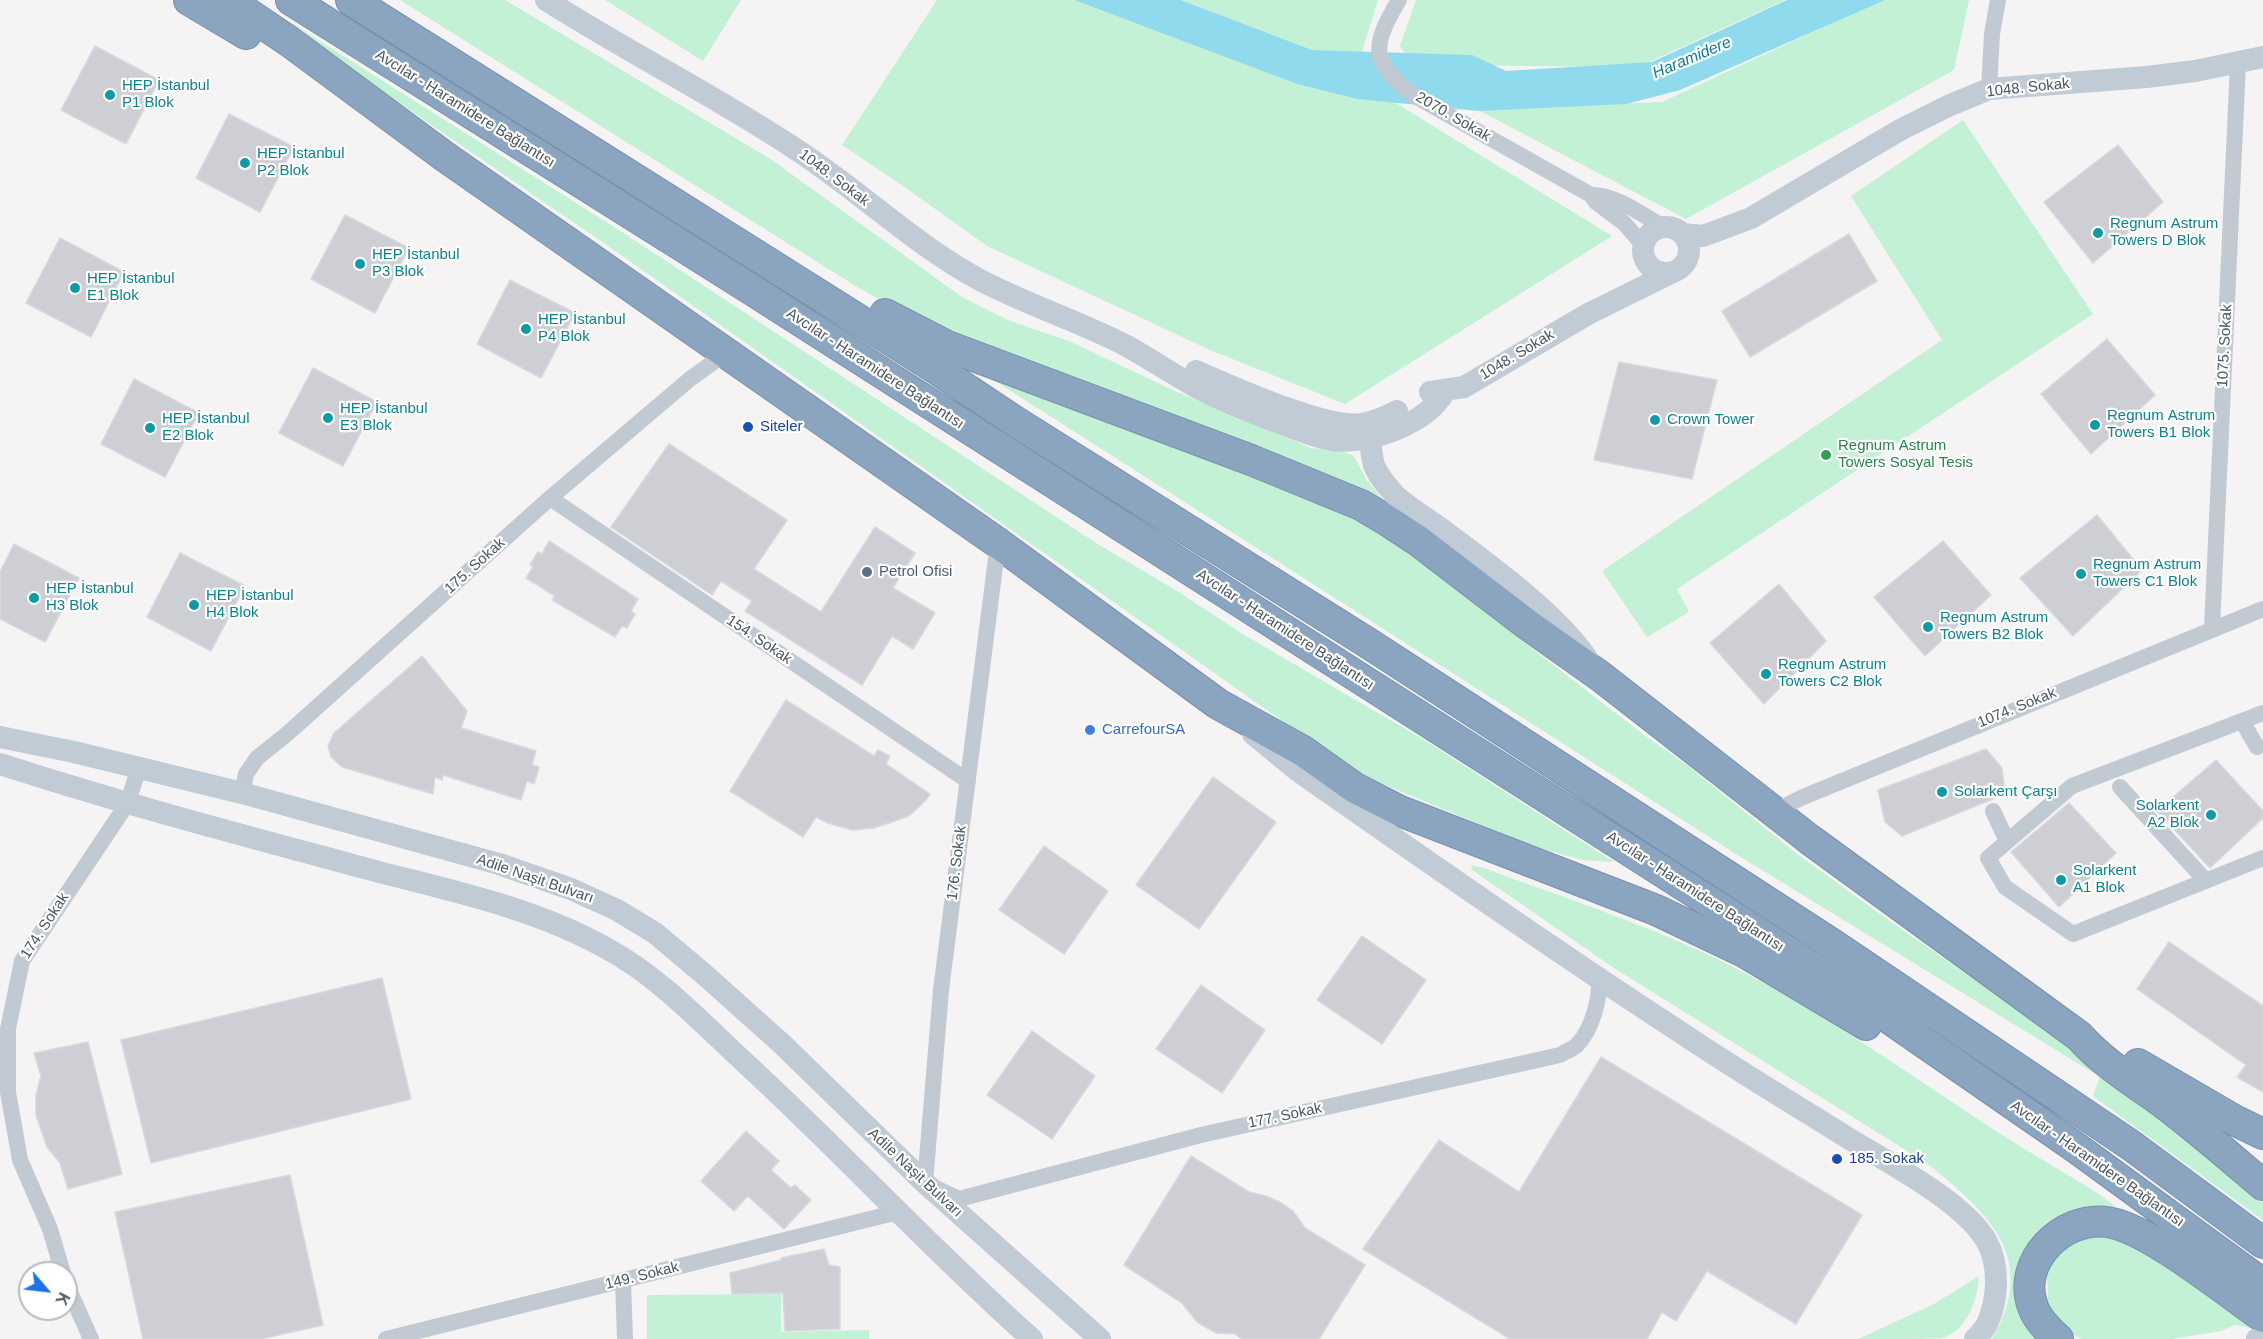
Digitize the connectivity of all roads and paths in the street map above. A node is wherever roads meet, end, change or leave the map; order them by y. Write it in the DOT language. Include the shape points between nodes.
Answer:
graph roads {
  1 [pos="189,0"];
  2 [pos="228,0"];
  3 [pos="291,0"];
  4 [pos="351,0"];
  5 [pos="546,0"];
  6 [pos="1399,0"];
  7 [pos="1998,0"];
  8 [pos="2263,57"];
  9 [pos="2238,63"];
  10 [pos="1989,89"];
  11 [pos="444,156"];
  12 [pos="635,179"];
  13 [pos="1591,195"];
  14 [pos="1751,218"];
  15 [pos="1673,231"];
  16 [pos="1644,251"];
  17 [pos="1677,270"];
  18 [pos="1588,314"];
  19 [pos="726,353"];
  20 [pos="1365,432"];
  21 [pos="550,498"];
  22 [pos="998,543"];
  23 [pos="2263,609"];
  24 [pos="2212,628"];
  25 [pos="1600,676"];
  26 [pos="1218,704"];
  27 [pos="2263,712"];
  28 [pos="2242,721"];
  29 [pos="0,736"];
  30 [pos="2260,746"];
  31 [pos="2150,755"];
  32 [pos="2263,763"];
  33 [pos="0,764"];
  34 [pos="139,768"];
  35 [pos="2106,772"];
  36 [pos="968,781"];
  37 [pos="2120,788"];
  38 [pos="242,793"];
  39 [pos="127,804"];
  40 [pos="1773,812"];
  41 [pos="1993,812"];
  42 [pos="2007,841"];
  43 [pos="2263,858"];
  44 [pos="2206,881"];
  45 [pos="1599,979"];
  46 [pos="2079,1036"];
  47 [pos="782,1044"];
  48 [pos="1956,1066"];
  49 [pos="755,1072"];
  50 [pos="2263,1134"];
  51 [pos="925,1183"];
  52 [pos="2263,1185"];
  53 [pos="898,1212"];
  54 [pos="2263,1242"];
  55 [pos="59,1261"];
  56 [pos="623,1281"];
  57 [pos="2263,1284"];
  58 [pos="78,1310"];
  59 [pos="2263,1317"];
  60 [pos="2263,1338"];
  61 [pos="91,1339"];
  62 [pos="386,1339"];
  63 [pos="625,1339"];
  64 [pos="1032,1339"];
  65 [pos="1100,1339"];
  66 [pos="1975,1339"];
  67 [pos="2058,1339"];
  68 [pos="2257,1339"];
  1 -- 11 [label="highway"];
  2 -- 11 [label="highway"];
  3 -- 48 [label="highway, Avcılar - Haramidere Bağlantısı" via="1494,762 1854,994"];
  4 -- 12 [label="highway, Avcılar - Haramidere Bağlantısı"];
  5 -- 20 [label="main road, 1048. Sokak" via="802,153 892,222 984,282 1127,346 1242,410 1330,440"];
  6 -- 13 [label="street, 2070. Sokak" via="1379,42 1379,59 1397,83"];
  7 -- 10 [label="street"];
  8 -- 9 [label="main road, 1048. Sokak"];
  9 -- 10 [label="main road, 1048. Sokak" via="2147,77"];
  9 -- 24 [label="street, 1075. Sokak"];
  10 -- 14 [label="main road, 1048. Sokak" via="1900,130"];
  11 -- 19 [label="highway"];
  12 -- 25 [label="highway" via="707,207 924,336 1361,505 1417,540"];
  12 -- 54 [label="highway, Avcılar - Haramidere Bağlantısı" via="1368,643 1833,944 2123,1140"];
  13 -- 15 [label="street" via="1618,202"];
  13 -- 16 [label="street" via="1624,223"];
  14 -- 15 [label="main road" via="1703,236"];
  14 -- 17 [label="main road" via="1720,244"];
  15 -- 16 [label="main road" via="1655,230"];
  15 -- 17 [label="main road" via="1688,243 1685,264"];
  16 -- 17 [label="main road" via="1648,265 1657,272"];
  16 -- 18 [label="main road" via="1637,272"];
  17 -- 18 [label="main road"];
  18 -- 20 [label="main road, 1048. Sokak" via="1464,387 1445,391 1438,403 1408,423"];
  19 -- 21 [label="street, 175. Sokak"];
  19 -- 22 [label="highway"];
  20 -- 25 [label="main road" via="1375,467 1397,496 1476,555 1559,625"];
  21 -- 36 [label="street, 154. Sokak"];
  21 -- 38 [label="street, 175. Sokak" via="257,758 246,774"];
  22 -- 26 [label="highway"];
  22 -- 36 [label="street, 176. Sokak"];
  23 -- 24 [label="street, 1074. Sokak"];
  24 -- 40 [label="street, 1074. Sokak" via="1803,796"];
  25 -- 40 [label="highway"];
  26 -- 45 [label="main road" via="1298,771"];
  26 -- 48 [label="highway" via="1400,811 1656,910 1744,952 1925,1059"];
  27 -- 28 [label="street"];
  28 -- 30 [label="street"];
  28 -- 31 [label="street"];
  29 -- 34 [label="main road, Adile Naşit Bulvarı"];
  30 -- 32 [label="street"];
  31 -- 35 [label="street"];
  31 -- 37 [label="street"];
  33 -- 39 [label="main road"];
  34 -- 38 [label="main road, Adile Naşit Bulvarı"];
  34 -- 39 [label="street, 174. Sokak"];
  35 -- 37 [label="street"];
  35 -- 42 [label="street" via="2072,786"];
  36 -- 51 [label="street, 176. Sokak" via="941,990"];
  37 -- 44 [label="street"];
  38 -- 47 [label="main road, Adile Naşit Bulvarı" via="499,864 571,889 655,933"];
  39 -- 49 [label="main road" via="525,911 560,925 638,967"];
  39 -- 55 [label="street, 174. Sokak" via="22,961 8,1029 8,1092 20,1160"];
  40 -- 46 [label="highway"];
  41 -- 42 [label="street"];
  42 -- 44 [label="street" via="1988,858 2005,887 2073,934"];
  43 -- 44 [label="street"];
  45 -- 51 [label="street, 177. Sokak" via="1600,995 1592,1020 1577,1046 1560,1055 1201,1135 959,1199"];
  45 -- 66 [label="main road" via="1902,1172 1971,1222 1986,1241 1995,1272 1995,1293 1986,1326"];
  46 -- 50 [label="highway" via="2119,1052"];
  46 -- 52 [label="highway" via="2095,1053"];
  47 -- 49 [label="main road"];
  47 -- 51 [label="main road, Adile Naşit Bulvarı"];
  48 -- 57 [label="highway, Avcılar - Haramidere Bağlantısı"];
  49 -- 53 [label="main road"];
  51 -- 53 [label="main road"];
  51 -- 65 [label="main road, Adile Naşit Bulvarı"];
  53 -- 56 [label="street, 149. Sokak"];
  53 -- 64 [label="main road"];
  56 -- 62 [label="street, 149. Sokak"];
  56 -- 63 [label="street"];
  58 -- 61 [label="street"];
  59 -- 67 [label="highway" via="2134,1231 2105,1222 2083,1223 2063,1230 2047,1244 2035,1262 2029,1286 2033,1307"];
  60 -- 68 [label="main road"];
}
